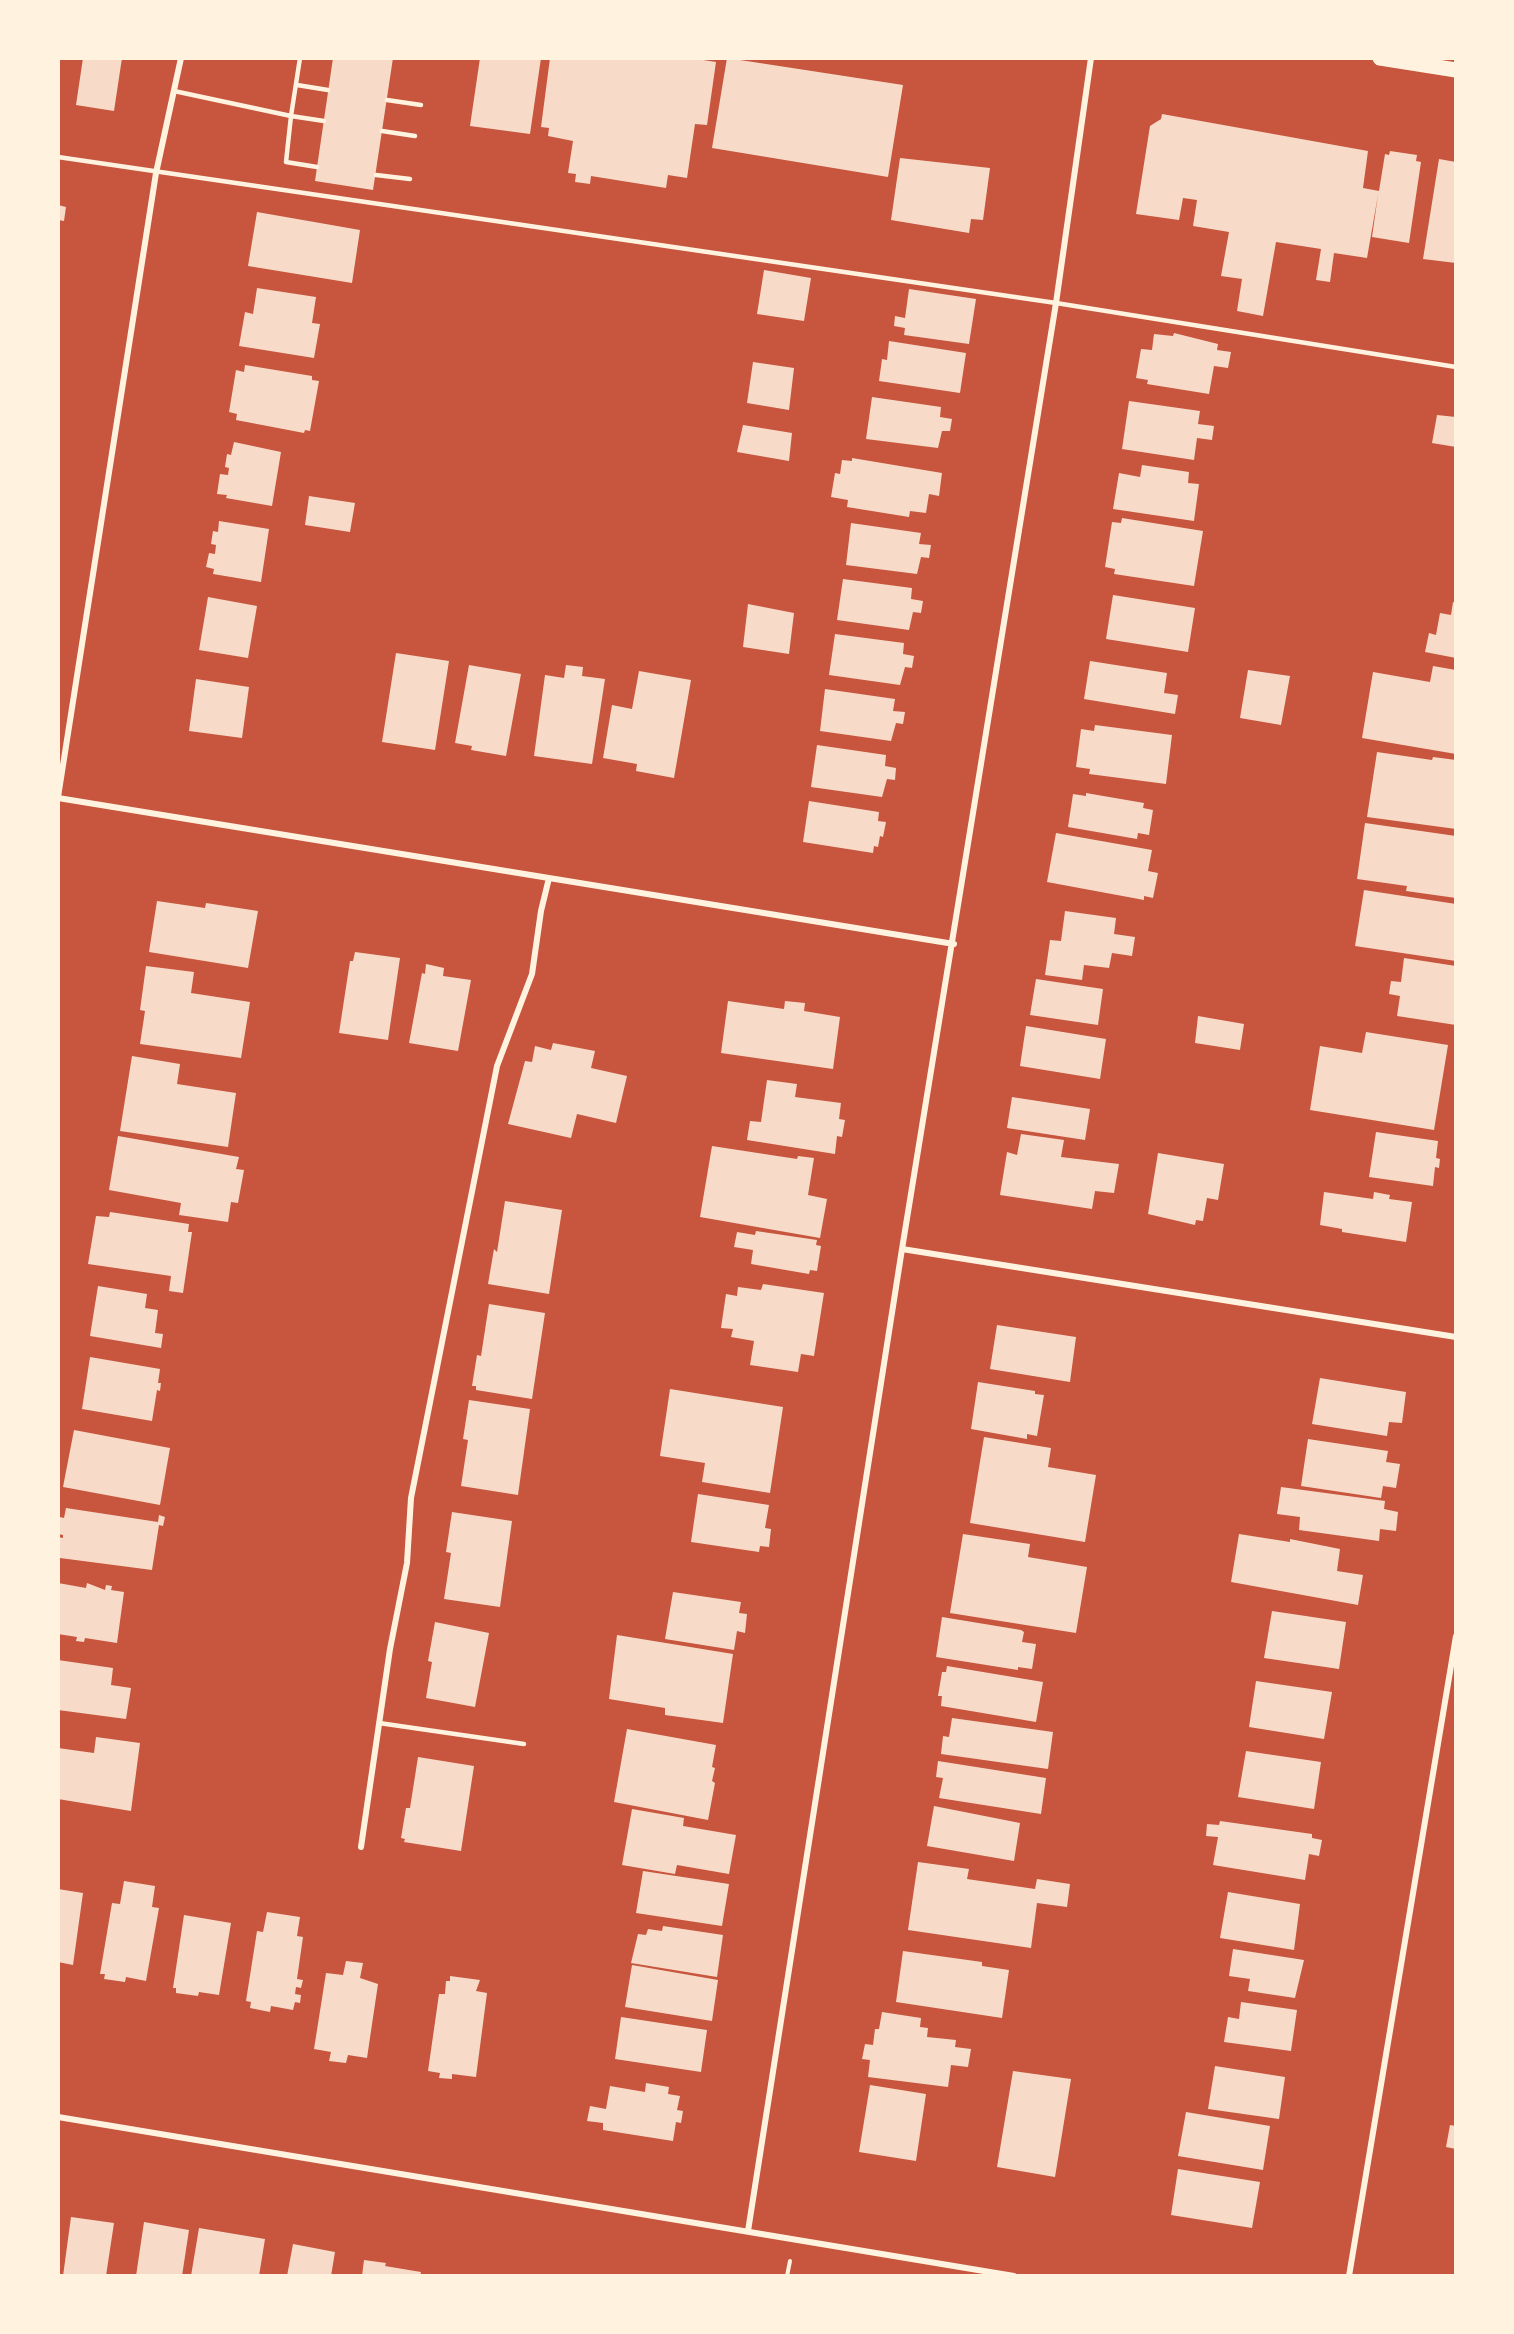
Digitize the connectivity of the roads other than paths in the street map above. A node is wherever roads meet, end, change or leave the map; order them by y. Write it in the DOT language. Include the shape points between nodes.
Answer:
graph roads {
  1 [pos="181,58"];
  2 [pos="300,58"];
  3 [pos="1091,58"];
  4 [pos="1380,58"];
  5 [pos="1455,70"];
  6 [pos="297,85"];
  7 [pos="328,90"];
  8 [pos="174,91"];
  9 [pos="387,100"];
  10 [pos="421,105"];
  11 [pos="291,116"];
  12 [pos="324,121"];
  13 [pos="382,131"];
  14 [pos="415,136"];
  15 [pos="58,157"];
  16 [pos="317,167"];
  17 [pos="156,172"];
  18 [pos="376,175"];
  19 [pos="410,179"];
  20 [pos="1056,303"];
  21 [pos="1455,367"];
  22 [pos="58,798"];
  23 [pos="549,878"];
  24 [pos="954,944"];
  25 [pos="902,1249"];
  26 [pos="1455,1337"];
  27 [pos="1455,1636"];
  28 [pos="1452,1677"];
  29 [pos="379,1723"];
  30 [pos="524,1744"];
  31 [pos="361,1847"];
  32 [pos="58,2117"];
  33 [pos="748,2231"];
  34 [pos="1014,2276"];
  35 [pos="1349,2276"];
  1 -- 8 [label="street"];
  2 -- 6 [label="lane"];
  3 -- 20 [label="street"];
  4 -- 5 [label="main road"];
  6 -- 7 [label="lane"];
  6 -- 11 [label="lane"];
  8 -- 11 [label="lane"];
  8 -- 17 [label="street"];
  9 -- 10 [label="lane"];
  11 -- 12 [label="lane"];
  11 -- 16 [label="lane" via="286,162"];
  13 -- 14 [label="lane"];
  15 -- 17 [label="lane"];
  17 -- 20 [label="lane"];
  17 -- 22 [label="street"];
  18 -- 19 [label="lane"];
  20 -- 21 [label="lane"];
  20 -- 24 [label="street"];
  22 -- 23 [label="street"];
  23 -- 24 [label="street"];
  23 -- 29 [label="street" via="532,974 497,1066 448,1308 411,1498 407,1563"];
  24 -- 25 [label="street"];
  25 -- 26 [label="street"];
  25 -- 33 [label="street"];
  27 -- 28 [label="street"];
  28 -- 35 [label="street"];
  29 -- 30 [label="lane"];
  29 -- 31 [label="street"];
  32 -- 33 [label="street"];
  33 -- 34 [label="street"];
}
